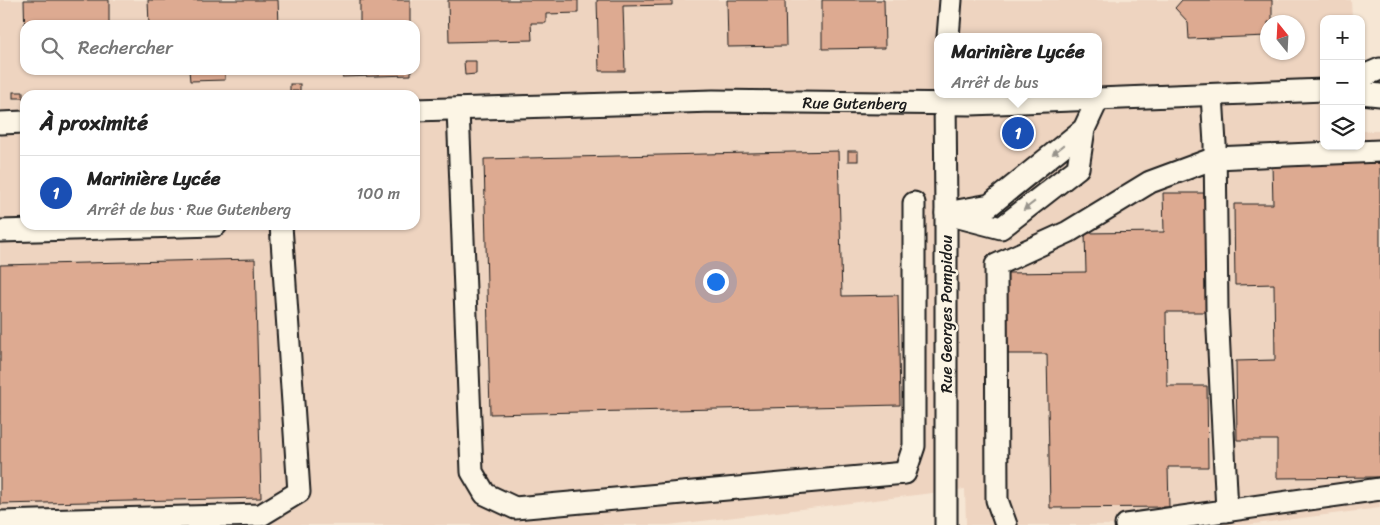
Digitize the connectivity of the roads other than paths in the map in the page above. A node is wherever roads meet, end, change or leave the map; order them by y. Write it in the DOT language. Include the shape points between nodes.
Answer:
graph roads {
  1 [pos="951,0"];
  2 [pos="948,33"];
  3 [pos="1380,69"];
  4 [pos="1365,75"];
  5 [pos="1380,85"];
  6 [pos="1365,87"];
  7 [pos="1320,90"];
  8 [pos="1365,93"];
  9 [pos="1212,95"];
  10 [pos="1380,95"];
  11 [pos="944,99"];
  12 [pos="1098,99"];
  13 [pos="458,109"];
  14 [pos="420,110"];
  15 [pos="20,122"];
  16 [pos="0,123"];
  17 [pos="1380,151"];
  18 [pos="1215,158"];
  19 [pos="914,203"];
  20 [pos="946,213"];
  21 [pos="36,230"];
  22 [pos="281,230"];
  23 [pos="0,231"];
  24 [pos="1380,489"];
  25 [pos="1227,511"];
  26 [pos="0,522"];
  27 [pos="946,525"];
  28 [pos="1006,525"];
  29 [pos="1126,525"];
  1 -- 2 [label="street"];
  3 -- 4 [label="street"];
  5 -- 6 [label="street"];
  7 -- 9 [label="street, Rue Gutenberg"];
  8 -- 10 [label="street"];
  9 -- 12 [label="street, Rue Gutenberg"];
  9 -- 18 [label="street"];
  11 -- 12 [label="street, Rue Gutenberg"];
  11 -- 13 [label="street, Rue Gutenberg"];
  11 -- 20 [label="street, Rue Georges Pompidou"];
  12 -- 20 [label="street, one-way" via="1084,129 990,205"];
  13 -- 14 [label="street, Rue Gutenberg"];
  13 -- 19 [label="street" via="472,472 485,494 515,508 904,473 914,446"];
  15 -- 16 [label="street"];
  17 -- 18 [label="street"];
  18 -- 25 [label="street" via="1217,310"];
  18 -- 28 [label="street" via="1150,182 1068,232 996,265 997,500"];
  20 -- 27 [label="street, Rue Georges Pompidou"];
  21 -- 23 [label="street"];
  22 -- 26 [label="street" via="299,492 261,514"];
  24 -- 25 [label="street"];
  25 -- 29 [label="street"];
}
